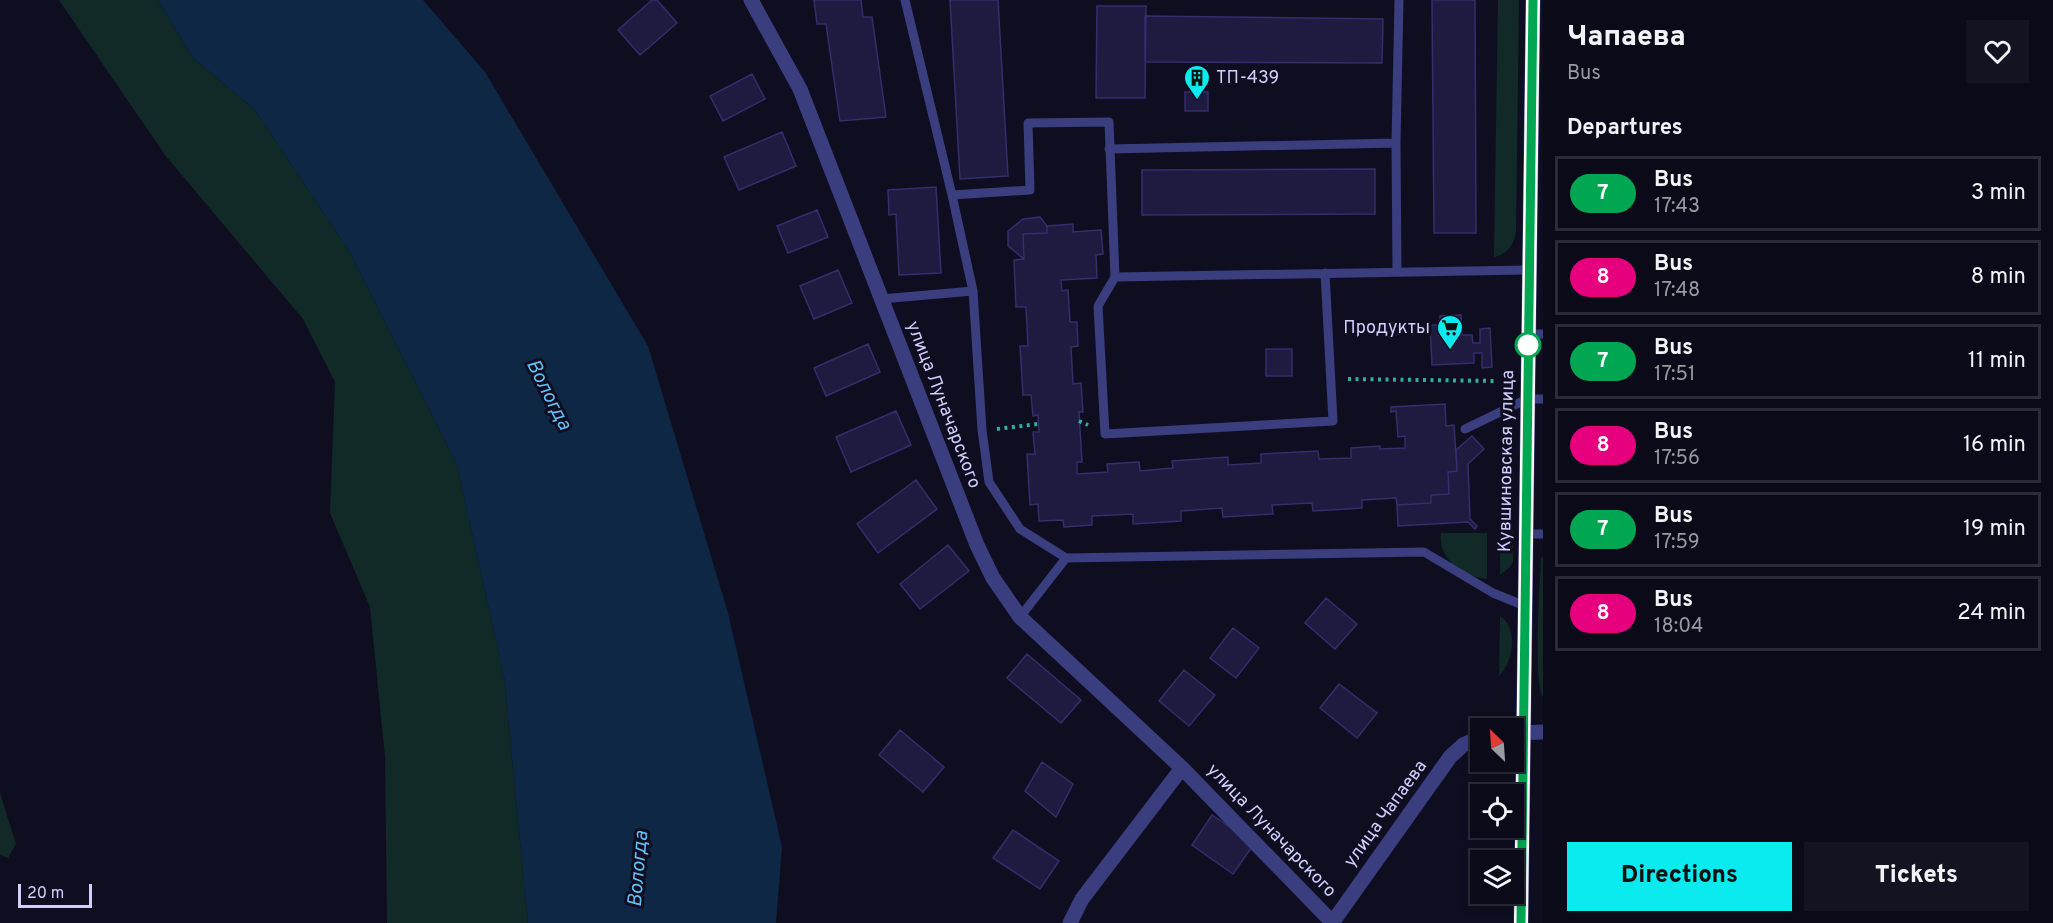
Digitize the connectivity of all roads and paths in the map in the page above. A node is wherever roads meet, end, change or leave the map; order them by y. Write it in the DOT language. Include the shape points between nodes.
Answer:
graph roads {
  1 [pos="751,0"];
  2 [pos="905,0"];
  3 [pos="1399,0"];
  4 [pos="1533,0"];
  5 [pos="1396,143"];
  6 [pos="1109,149"];
  7 [pos="952,195"];
  8 [pos="1529,270"];
  9 [pos="1397,272"];
  10 [pos="1324,273"];
  11 [pos="1115,276"];
  12 [pos="972,291"];
  13 [pos="881,299"];
  14 [pos="1536,334"];
  15 [pos="1332,379"];
  16 [pos="1496,381"];
  17 [pos="1527,399"];
  18 [pos="1543,399"];
  19 [pos="1038,424"];
  20 [pos="1465,429"];
  21 [pos="982,430"];
  22 [pos="1525,534"];
  23 [pos="1543,534"];
  24 [pos="1066,558"];
  25 [pos="1525,606"];
  26 [pos="1020,617"];
  27 [pos="1519,718"];
  28 [pos="1524,732"];
  29 [pos="1543,732"];
  30 [pos="1470,741"];
  31 [pos="1182,768"];
  32 [pos="1519,772"];
  33 [pos="1332,922"];
  34 [pos="1070,923"];
  35 [pos="1521,923"];
  1 -- 13 [label="street, улица Луначарского" via="800,88"];
  2 -- 7 [label="lane"];
  3 -- 5 [label="lane"];
  4 -- 8 [label="street, Кувшиновская улица"];
  5 -- 6 [label="lane"];
  5 -- 9 [label="lane"];
  6 -- 7 [label="lane" via="1108,122 1028,123 1030,190"];
  6 -- 11 [label="lane"];
  7 -- 12 [label="lane"];
  8 -- 9 [label="lane"];
  8 -- 14 [label="street, Кувшиновская улица"];
  9 -- 10 [label="lane"];
  10 -- 11 [label="lane"];
  10 -- 15 [label="lane"];
  11 -- 15 [label="lane" via="1098,306 1105,434 1333,421"];
  12 -- 13 [label="lane"];
  12 -- 21 [label="lane"];
  13 -- 26 [label="street, улица Луначарского" via="977,545 993,578"];
  14 -- 17 [label="street, Кувшиновская улица"];
  15 -- 16 [label="path"];
  17 -- 18 [label="lane"];
  17 -- 20 [label="lane"];
  17 -- 22 [label="street, Кувшиновская улица"];
  19 -- 21 [label="path"];
  21 -- 24 [label="lane" via="989,482 1001,501 1020,529"];
  22 -- 23 [label="lane"];
  22 -- 25 [label="street, Кувшиновская улица"];
  24 -- 25 [label="lane" via="1424,552 1493,594"];
  24 -- 26 [label="lane"];
  25 -- 27 [label="street, Кувшиновская улица"];
  26 -- 31 [label="street, улица Луначарского"];
  28 -- 29 [label="street"];
  30 -- 33 [label="street, улица Чапаева" via="1450,757"];
  31 -- 33 [label="street, улица Луначарского"];
  31 -- 34 [label="street, улица Луначарского" via="1082,899"];
  32 -- 35 [label="street, Кувшиновская улица"];
}
